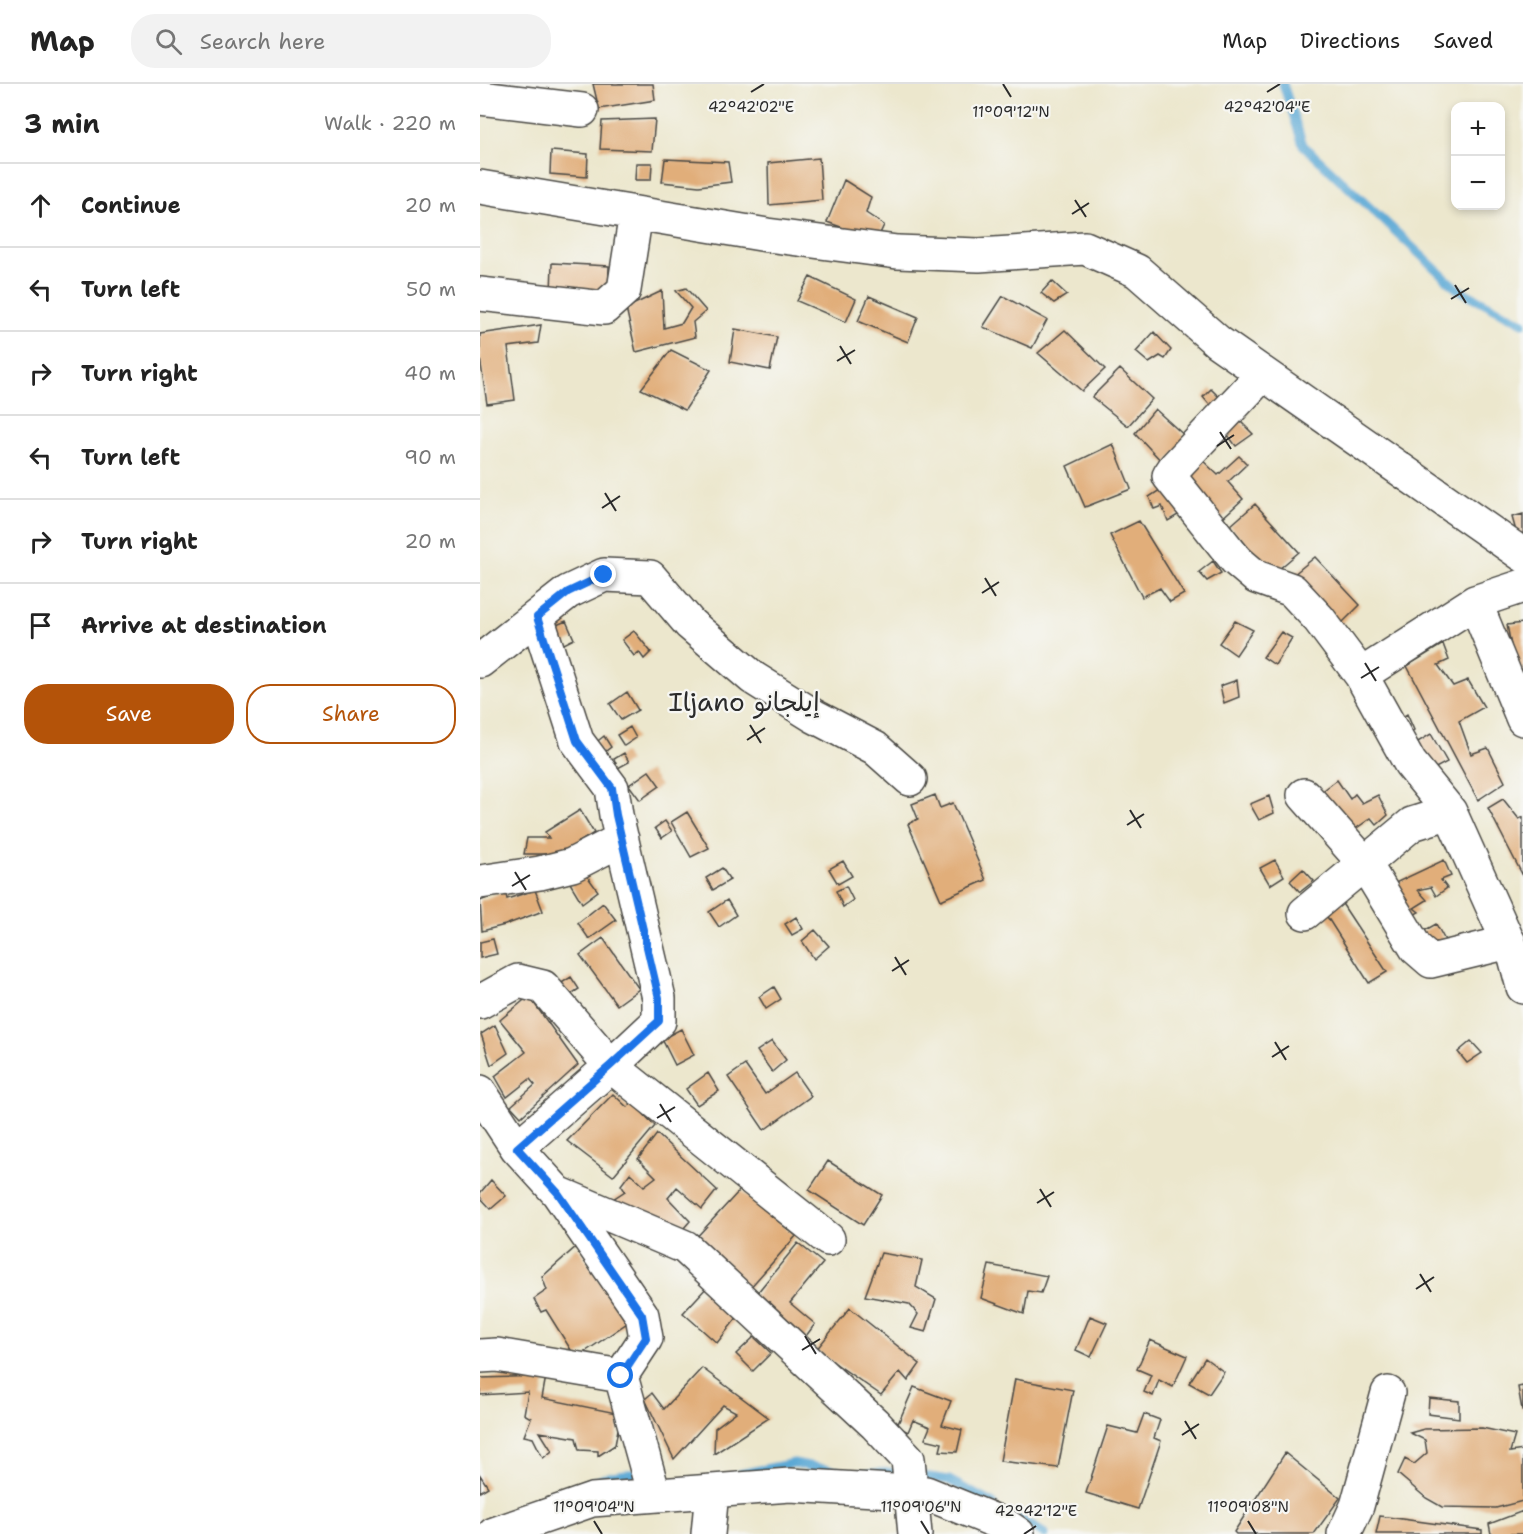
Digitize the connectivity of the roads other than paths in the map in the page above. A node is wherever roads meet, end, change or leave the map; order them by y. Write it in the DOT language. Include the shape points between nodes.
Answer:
graph roads {
  1 [pos="480,98"];
  2 [pos="582,110"];
  3 [pos="480,187"];
  4 [pos="636,213"];
  5 [pos="480,294"];
  6 [pos="1263,374"];
  7 [pos="1523,555"];
  8 [pos="1523,586"];
  9 [pos="1475,603"];
  10 [pos="537,617"];
  11 [pos="480,661"];
  12 [pos="1361,675"];
  13 [pos="1523,719"];
  14 [pos="1523,733"];
  15 [pos="1523,740"];
  16 [pos="910,779"];
  17 [pos="1304,795"];
  18 [pos="1450,812"];
  19 [pos="622,838"];
  20 [pos="1365,864"];
  21 [pos="480,882"];
  22 [pos="1305,913"];
  23 [pos="1509,942"];
  24 [pos="1523,987"];
  25 [pos="480,1002"];
  26 [pos="610,1066"];
  27 [pos="480,1092"];
  28 [pos="517,1148"];
  29 [pos="558,1193"];
  30 [pos="828,1239"];
  31 [pos="480,1356"];
  32 [pos="621,1376"];
  33 [pos="1388,1393"];
  34 [pos="712,1491"];
  35 [pos="912,1492"];
  36 [pos="654,1496"];
  37 [pos="494,1534"];
  38 [pos="708,1534"];
  39 [pos="915,1534"];
  40 [pos="1018,1534"];
  41 [pos="1344,1534"];
  1 -- 2 [label="street"];
  3 -- 4 [label="street"];
  4 -- 5 [label="street" via="624,290 604,308"];
  4 -- 6 [label="street" via="897,252 979,255 1085,248 1137,272 1218,342"];
  6 -- 7 [label="street"];
  6 -- 12 [label="street" via="1169,476 1236,560 1256,577 1292,590"];
  8 -- 9 [label="street"];
  9 -- 12 [label="street"];
  9 -- 13 [label="street"];
  10 -- 11 [label="street"];
  10 -- 16 [label="street" via="568,592 604,575 650,577 690,624 753,678 875,748"];
  10 -- 19 [label="street" via="577,741 612,788"];
  12 -- 18 [label="street" via="1410,763"];
  14 -- 15 [label="street"];
  17 -- 20 [label="street"];
  18 -- 20 [label="street" via="1412,824"];
  18 -- 23 [label="street"];
  19 -- 21 [label="street" via="572,865"];
  19 -- 26 [label="street" via="659,998 659,1021"];
  20 -- 22 [label="street"];
  20 -- 23 [label="street" via="1416,948 1431,961"];
  23 -- 24 [label="street"];
  25 -- 26 [label="street" via="518,981 543,987"];
  26 -- 28 [label="street"];
  26 -- 30 [label="street"];
  27 -- 28 [label="street"];
  28 -- 29 [label="street"];
  29 -- 32 [label="street" via="642,1315 646,1338"];
  29 -- 35 [label="street" via="685,1247 908,1459"];
  31 -- 32 [label="street" via="497,1355"];
  32 -- 36 [label="street"];
  33 -- 41 [label="street" via="1358,1506"];
  34 -- 35 [label="street" via="789,1485"];
  34 -- 36 [label="street"];
  34 -- 38 [label="street"];
  35 -- 39 [label="street"];
  35 -- 40 [label="street" via="926,1492"];
  36 -- 37 [label="street" via="592,1500"];
}
